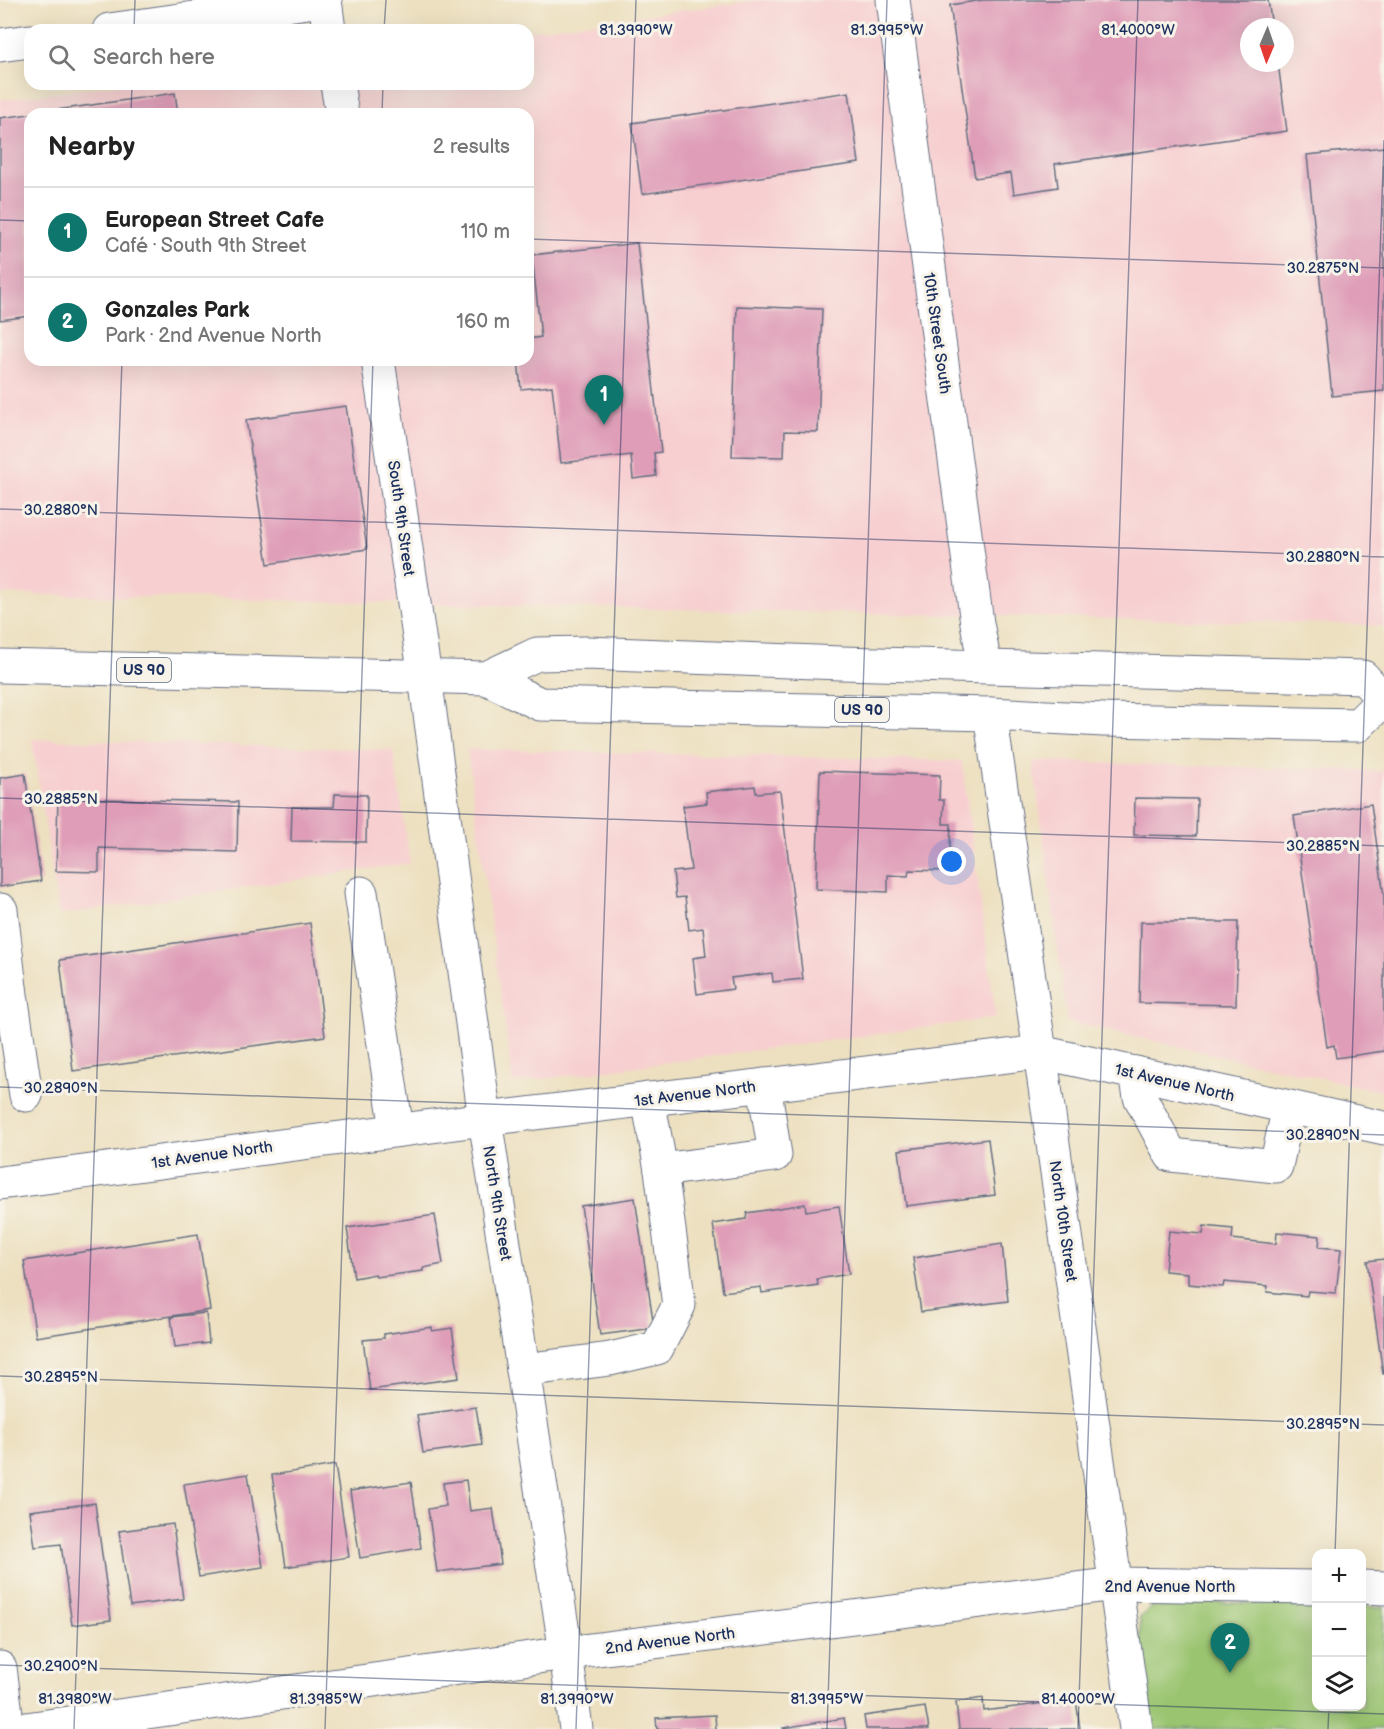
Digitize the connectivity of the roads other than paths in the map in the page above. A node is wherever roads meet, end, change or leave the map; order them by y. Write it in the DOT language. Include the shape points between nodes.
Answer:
graph roads {
  1 [pos="323,0"];
  2 [pos="893,0"];
  3 [pos="152,24"];
  4 [pos="328,24"];
  5 [pos="24,42"];
  6 [pos="0,45"];
  7 [pos="338,90"];
  8 [pos="341,108"];
  9 [pos="379,366"];
  10 [pos="0,666"];
  11 [pos="985,666"];
  12 [pos="1157,671"];
  13 [pos="425,676"];
  14 [pos="486,678"];
  15 [pos="1384,700"];
  16 [pos="817,709"];
  17 [pos="990,714"];
  18 [pos="361,893"];
  19 [pos="1,910"];
  20 [pos="5,988"];
  21 [pos="1040,1052"];
  22 [pos="1136,1073"];
  23 [pos="764,1085"];
  24 [pos="26,1095"];
  25 [pos="648,1099"];
  26 [pos="1289,1107"];
  27 [pos="485,1119"];
  28 [pos="1384,1128"];
  29 [pos="397,1130"];
  30 [pos="661,1170"];
  31 [pos="0,1183"];
  32 [pos="523,1370"];
  33 [pos="1116,1584"];
  34 [pos="1312,1587"];
  35 [pos="1366,1587"];
  36 [pos="1384,1588"];
  37 [pos="566,1653"];
  38 [pos="0,1668"];
  39 [pos="8,1729"];
  40 [pos="26,1729"];
  41 [pos="576,1729"];
  42 [pos="1136,1729"];
  1 -- 3 [label="main road"];
  1 -- 4 [label="main road"];
  2 -- 11 [label="main road, 10th Street South"];
  5 -- 6 [label="main road"];
  7 -- 8 [label="main road"];
  9 -- 13 [label="main road, South 9th Street"];
  10 -- 13 [label="main road, US 90"];
  11 -- 12 [label="main road, US 90"];
  11 -- 14 [label="main road, US 90" via="537,654"];
  11 -- 16 [label="main road" via="979,679 945,693 839,693"];
  12 -- 15 [label="main road, US 90" via="1363,678"];
  12 -- 17 [label="main road" via="1116,688 1043,688 1014,697"];
  13 -- 14 [label="main road, US 90"];
  13 -- 27 [label="main road, North 9th Street"];
  14 -- 16 [label="main road, US 90" via="540,704"];
  15 -- 17 [label="main road, US 90" via="1358,725"];
  16 -- 17 [label="main road, US 90"];
  17 -- 21 [label="main road, North 10th Street"];
  18 -- 29 [label="main road"];
  19 -- 20 [label="main road"];
  20 -- 24 [label="main road"];
  21 -- 22 [label="main road, 1st Avenue North"];
  21 -- 23 [label="main road, 1st Avenue North"];
  21 -- 33 [label="main road, North 10th Street"];
  22 -- 26 [label="main road, 1st Avenue North"];
  22 -- 26 [label="main road" via="1140,1098 1171,1155 1276,1166"];
  23 -- 25 [label="main road, 1st Avenue North"];
  23 -- 30 [label="main road" via="775,1155"];
  25 -- 27 [label="main road, 1st Avenue North"];
  25 -- 30 [label="main road"];
  26 -- 28 [label="main road, 1st Avenue North"];
  27 -- 29 [label="main road, 1st Avenue North"];
  27 -- 32 [label="main road, North 9th Street"];
  29 -- 31 [label="main road, 1st Avenue North"];
  30 -- 32 [label="main road" via="679,1305 657,1348 610,1359"];
  32 -- 37 [label="main road, North 9th Street"];
  33 -- 34 [label="main road, 2nd Avenue North"];
  33 -- 37 [label="main road, 2nd Avenue North"];
  33 -- 42 [label="main road, North 10th Street"];
  35 -- 36 [label="main road"];
  37 -- 40 [label="main road, 2nd Avenue North"];
  37 -- 41 [label="main road, North 9th Street"];
  38 -- 39 [label="main road"];
}
